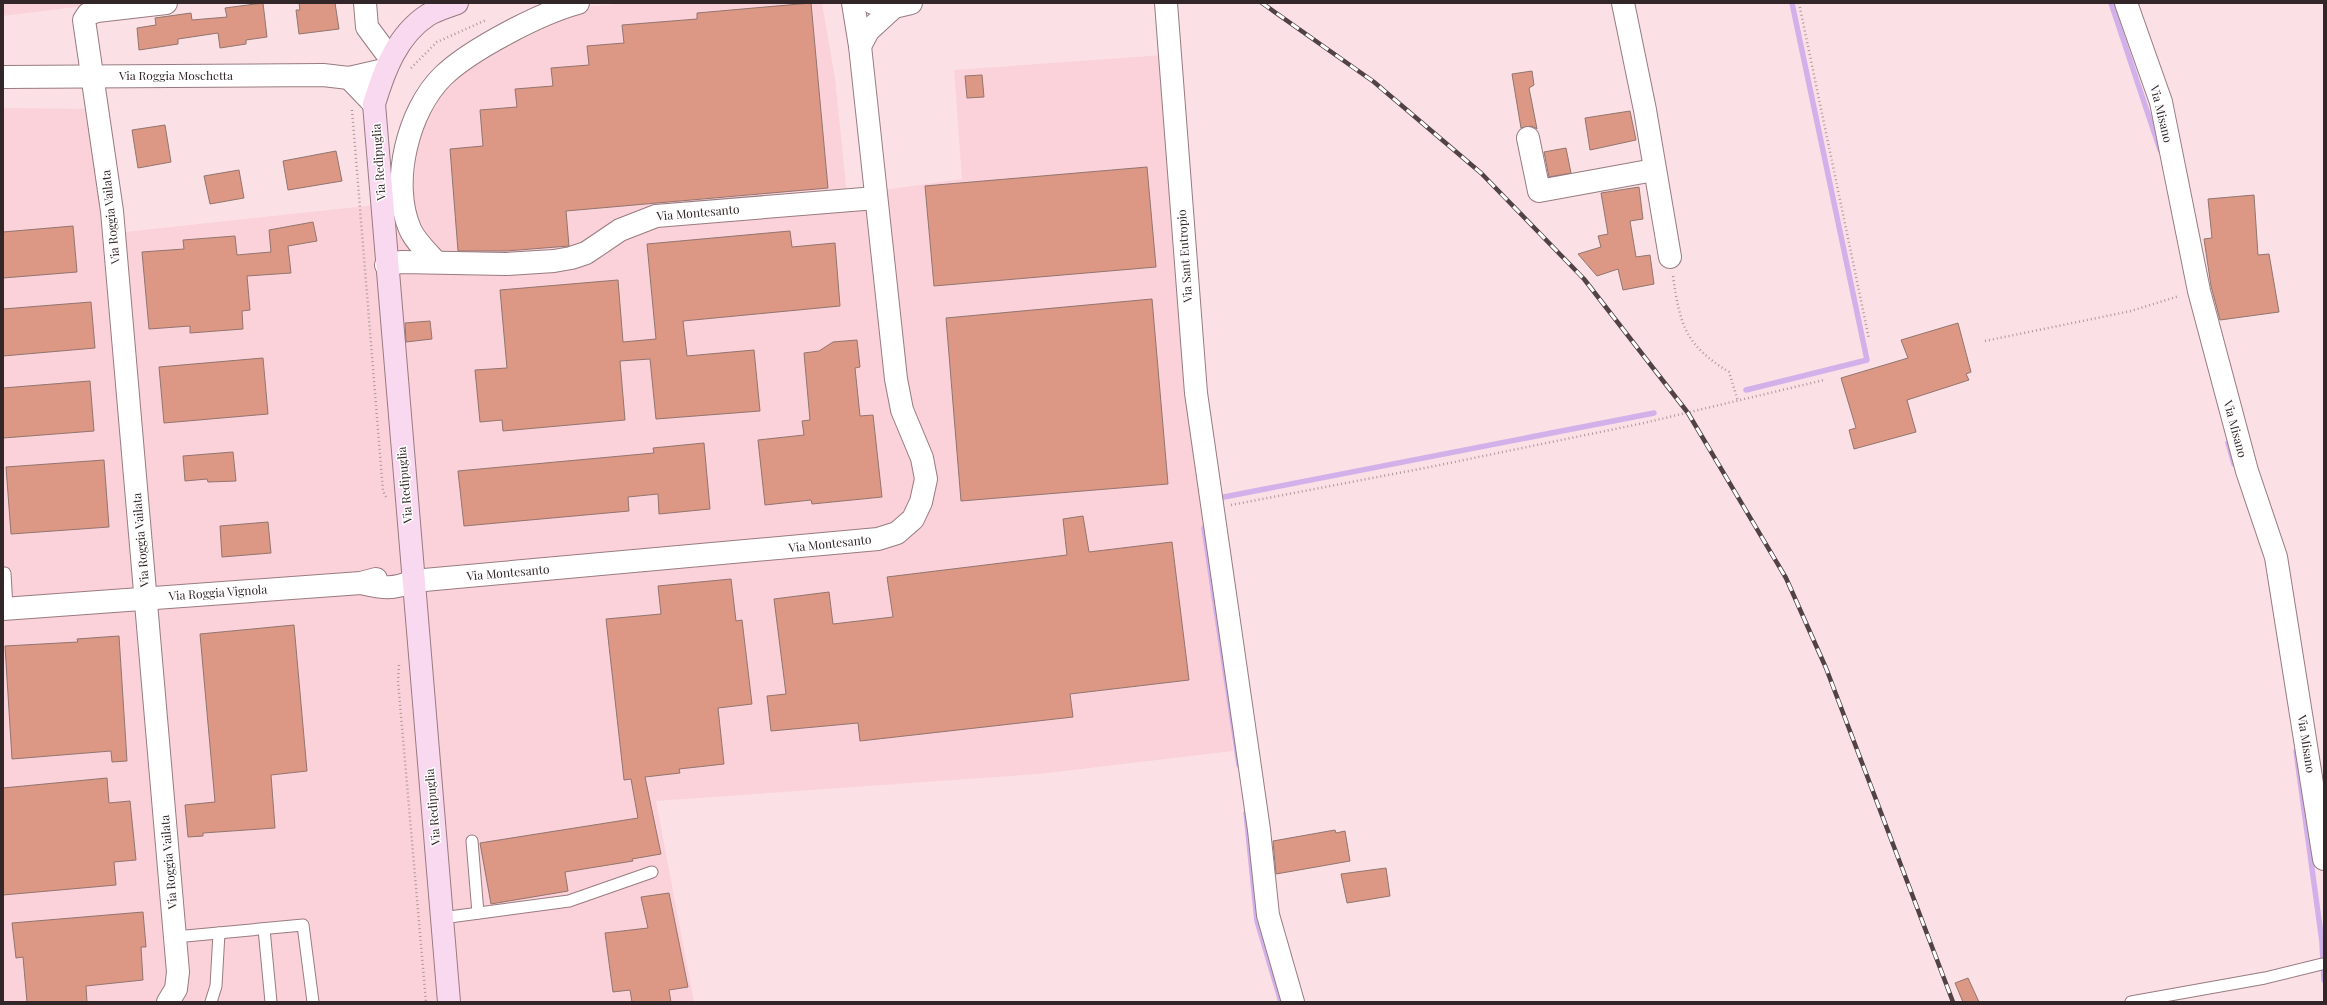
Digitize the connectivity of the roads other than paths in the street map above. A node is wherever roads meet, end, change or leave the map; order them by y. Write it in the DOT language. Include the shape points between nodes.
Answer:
graph roads {
  1 [pos="166,3"];
  2 [pos="365,3"];
  3 [pos="456,3"];
  4 [pos="578,3"];
  5 [pos="853,3"];
  6 [pos="873,3"];
  7 [pos="1166,3"];
  8 [pos="1623,3"];
  9 [pos="2126,3"];
  10 [pos="903,5"];
  11 [pos="860,46"];
  12 [pos="387,64"];
  13 [pos="93,76"];
  14 [pos="3,77"];
  15 [pos="349,78"];
  16 [pos="374,104"];
  17 [pos="1528,138"];
  18 [pos="1654,170"];
  19 [pos="876,198"];
  20 [pos="1670,257"];
  21 [pos="436,262"];
  22 [pos="386,265"];
  23 [pos="5,573"];
  24 [pos="413,582"];
  25 [pos="146,598"];
  26 [pos="5,609"];
  27 [pos="472,841"];
  28 [pos="2324,859"];
  29 [pos="652,872"];
  30 [pos="478,913"];
  31 [pos="442,918"];
  32 [pos="264,928"];
  33 [pos="218,933"];
  34 [pos="175,936"];
  35 [pos="2322,964"];
  36 [pos="168,1002"];
  37 [pos="211,1002"];
  38 [pos="271,1002"];
  39 [pos="313,1002"];
  40 [pos="449,1002"];
  41 [pos="1293,1002"];
  42 [pos="2130,1002"];
  1 -- 13 [label="street, Via Roggia Vailata" via="88,14 84,20 84,28"];
  2 -- 12 [label="street" via="367,27"];
  3 -- 12 [label="street, Via Redipuglia" via="428,15 413,27"];
  4 -- 21 [label="street" via="511,32 472,53 442,76 423,104 411,128 406,146 401,195 410,229"];
  5 -- 11 [label="street, Via Montesanto"];
  6 -- 10 [label="street"];
  7 -- 41 [label="street, Via Sant Eutropio" via="1196,393 1259,830 1268,915"];
  8 -- 18 [label="street" via="1645,110"];
  9 -- 28 [label="street, Via Misano" via="2161,102 2199,290 2247,471 2276,557"];
  10 -- 11 [label="street" via="868,31"];
  11 -- 19 [label="street, Via Montesanto"];
  12 -- 15 [label="street, Via Roggia Moschetta"];
  12 -- 16 [label="street, Via Redipuglia"];
  13 -- 14 [label="street, Via Roggia Moschetta"];
  13 -- 15 [label="street, Via Roggia Moschetta" via="323,75"];
  13 -- 25 [label="street, Via Roggia Vailata" via="112,210"];
  15 -- 16 [label="street"];
  16 -- 22 [label="street, Via Redipuglia"];
  17 -- 18 [label="street" via="1539,191"];
  18 -- 20 [label="street"];
  19 -- 21 [label="street, Via Montesanto" via="656,216 620,230 586,252 566,259 506,264"];
  19 -- 24 [label="street, Via Montesanto" via="896,379 902,410 922,458 926,479 921,502 913,519 897,533 878,540"];
  21 -- 22 [label="street, Via Montesanto" via="401,262"];
  22 -- 24 [label="street, Via Redipuglia"];
  23 -- 26 [label="lane"];
  24 -- 25 [label="street, Via Roggia Vignola" via="397,576 361,583"];
  24 -- 31 [label="street, Via Redipuglia"];
  25 -- 26 [label="street, Via Roggia Vignola"];
  25 -- 34 [label="street, Via Roggia Vailata"];
  27 -- 30 [label="lane"];
  29 -- 30 [label="lane" via="569,901"];
  30 -- 31 [label="lane"];
  31 -- 40 [label="street, Via Redipuglia"];
  32 -- 33 [label="lane"];
  32 -- 38 [label="lane"];
  32 -- 39 [label="lane" via="303,925"];
  33 -- 34 [label="lane"];
  33 -- 37 [label="lane" via="216,986"];
  34 -- 36 [label="street, Via Roggia Vailata" via="178,972 176,989"];
  35 -- 42 [label="lane" via="2264,978"];
}
